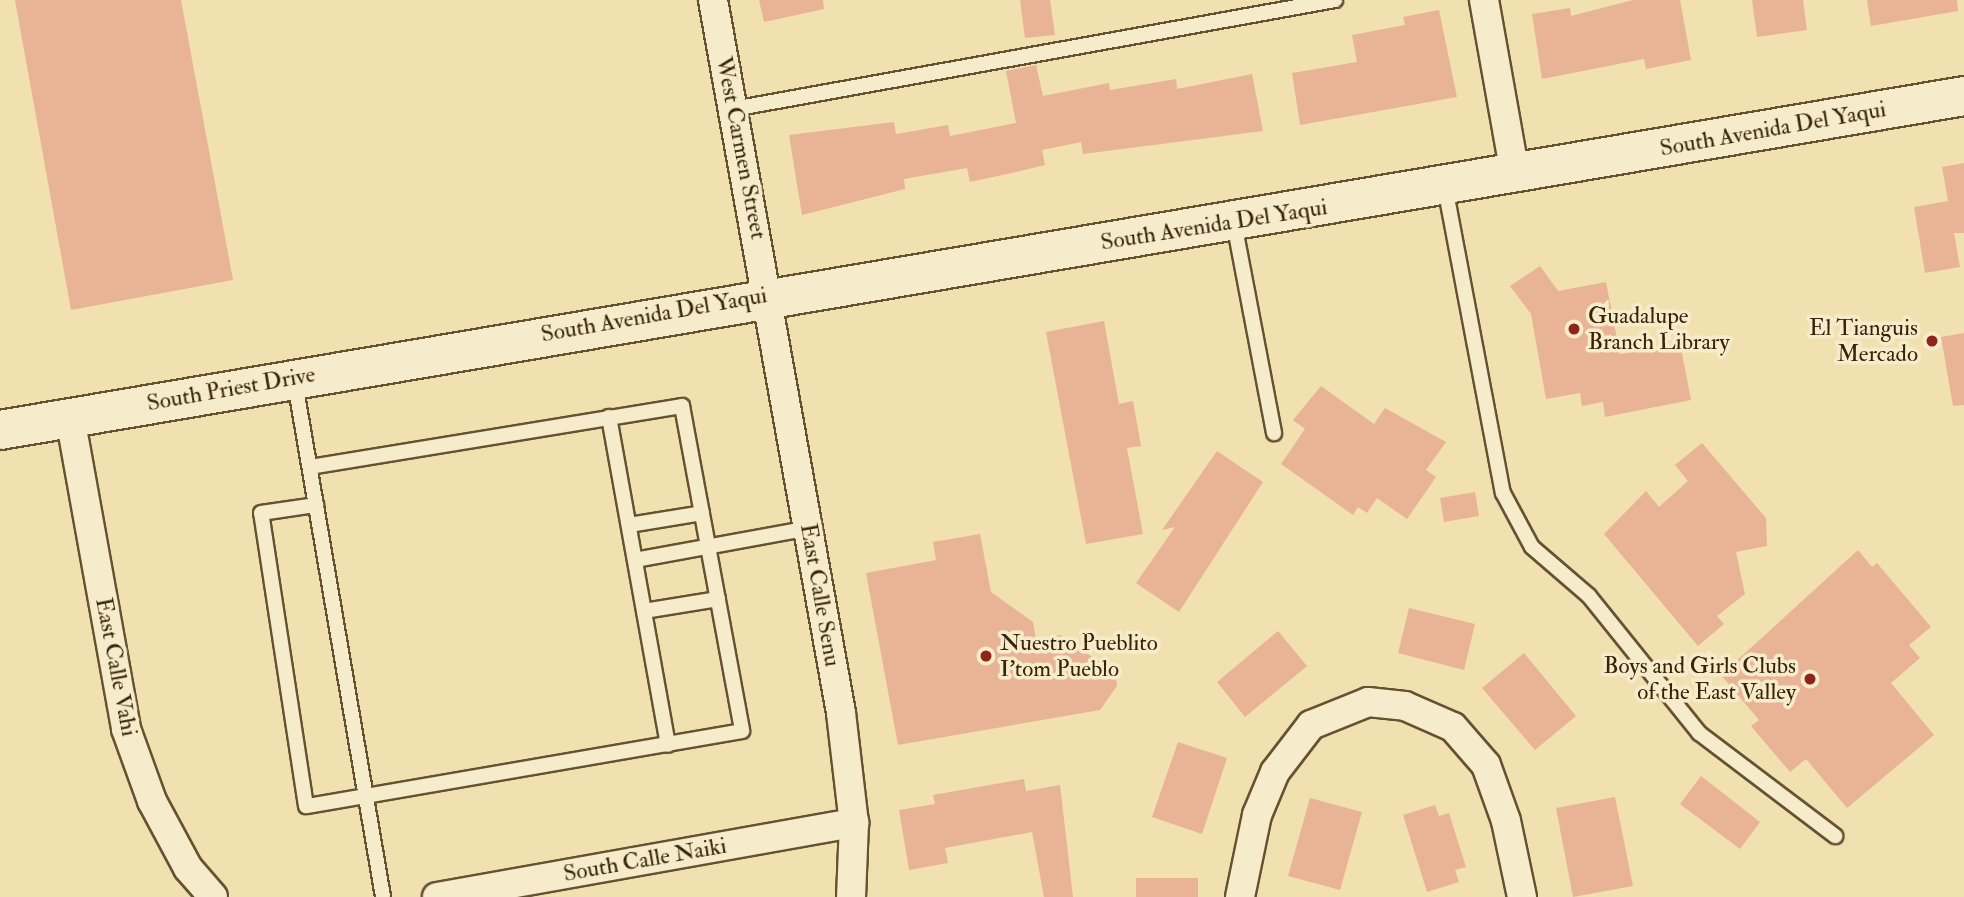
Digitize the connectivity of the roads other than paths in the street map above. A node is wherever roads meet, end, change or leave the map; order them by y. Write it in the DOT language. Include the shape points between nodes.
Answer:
graph roads {
  1 [pos="713,0"];
  2 [pos="1335,0"];
  3 [pos="1484,0"];
  4 [pos="1964,96"];
  5 [pos="733,109"];
  6 [pos="1516,174"];
  7 [pos="1444,186"];
  8 [pos="1234,223"];
  9 [pos="768,295"];
  10 [pos="463,349"];
  11 [pos="294,378"];
  12 [pos="70,417"];
  13 [pos="610,417"];
  14 [pos="0,430"];
  15 [pos="1274,433"];
  16 [pos="310,467"];
  17 [pos="316,505"];
  18 [pos="702,513"];
  19 [pos="629,525"];
  20 [pos="808,528"];
  21 [pos="708,546"];
  22 [pos="635,560"];
  23 [pos="718,598"];
  24 [pos="644,611"];
  25 [pos="668,744"];
  26 [pos="366,798"];
  27 [pos="854,823"];
  28 [pos="1835,836"];
  29 [pos="559,886"];
  30 [pos="213,897"];
  31 [pos="383,897"];
  32 [pos="437,897"];
  33 [pos="851,897"];
  34 [pos="1240,897"];
  35 [pos="1522,897"];
  1 -- 5 [label="street, West Carmen Street"];
  2 -- 5 [label="lane"];
  3 -- 6 [label="street"];
  4 -- 6 [label="street, South Avenida Del Yaqui"];
  5 -- 9 [label="street, West Carmen Street"];
  6 -- 7 [label="street, South Avenida Del Yaqui"];
  7 -- 8 [label="street, South Avenida Del Yaqui"];
  7 -- 28 [label="lane" via="1503,493 1532,547 1590,596 1699,733"];
  8 -- 9 [label="street, South Avenida Del Yaqui"];
  8 -- 15 [label="lane"];
  9 -- 10 [label="street, South Avenida Del Yaqui"];
  9 -- 20 [label="street, East Calle Senu"];
  10 -- 11 [label="street, South Priest Drive"];
  11 -- 12 [label="street, South Priest Drive"];
  11 -- 16 [label="lane"];
  12 -- 14 [label="street, South Priest Drive"];
  12 -- 30 [label="street, East Calle Vahi" via="126,729 152,802 188,868"];
  13 -- 16 [label="lane"];
  13 -- 18 [label="lane" via="682,406"];
  13 -- 19 [label="lane"];
  16 -- 17 [label="lane"];
  17 -- 26 [label="lane"];
  17 -- 26 [label="lane" via="261,513 306,806"];
  18 -- 19 [label="lane"];
  18 -- 21 [label="lane"];
  19 -- 22 [label="lane"];
  20 -- 21 [label="lane"];
  20 -- 27 [label="street, East Calle Senu"];
  21 -- 22 [label="lane"];
  21 -- 23 [label="lane"];
  22 -- 24 [label="lane"];
  23 -- 24 [label="lane"];
  23 -- 25 [label="lane" via="742,731"];
  24 -- 25 [label="lane"];
  25 -- 26 [label="lane"];
  26 -- 31 [label="lane"];
  27 -- 29 [label="street, South Calle Naiki"];
  27 -- 33 [label="street, East Calle Senu"];
  29 -- 32 [label="street, South Calle Naiki"];
  34 -- 35 [label="street" via="1257,815 1275,772 1311,724 1368,702 1405,706 1453,727 1486,765 1506,821"];
}
